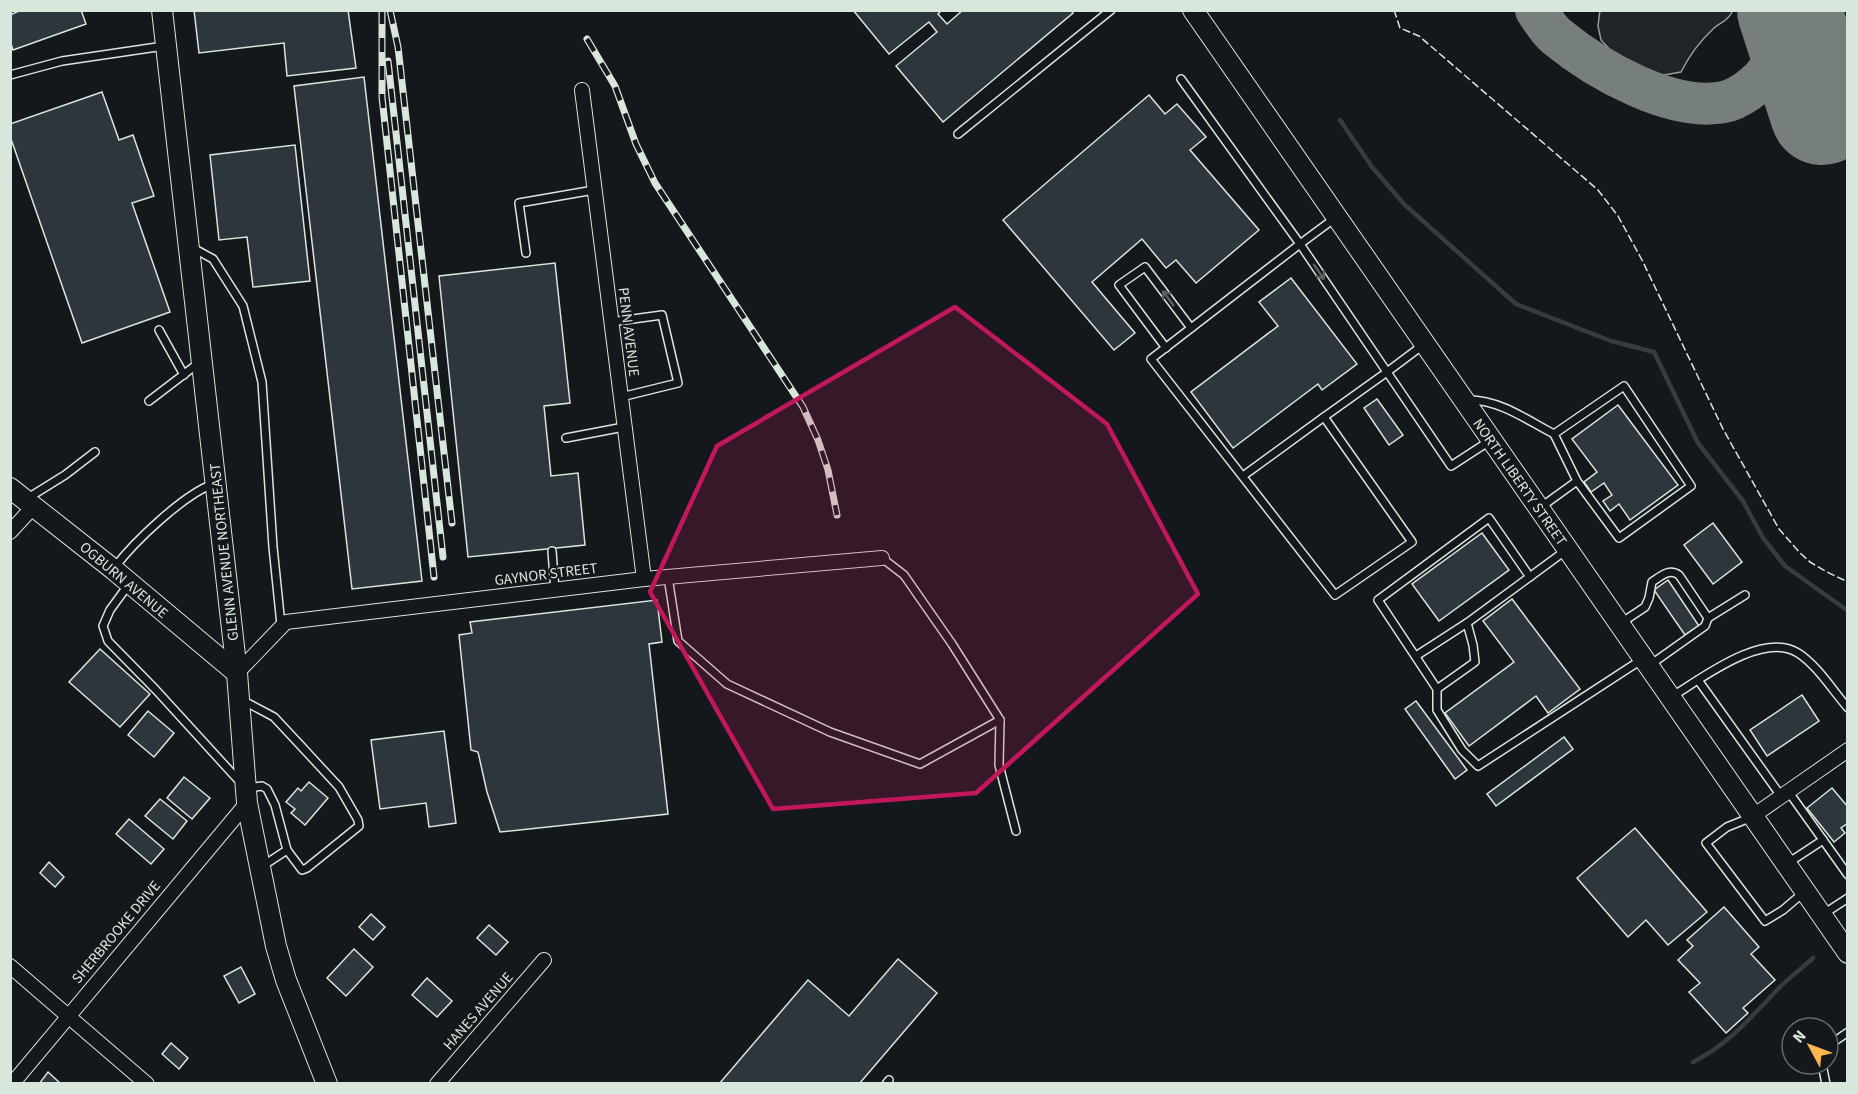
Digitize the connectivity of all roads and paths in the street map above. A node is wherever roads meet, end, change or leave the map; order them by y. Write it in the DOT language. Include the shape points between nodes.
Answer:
graph roads {
  1 [pos="162,10"];
  2 [pos="1111,10"];
  3 [pos="1193,10"];
  4 [pos="166,46"];
  5 [pos="10,75"];
  6 [pos="1181,79"];
  7 [pos="582,90"];
  8 [pos="958,134"];
  9 [pos="594,190"];
  10 [pos="1337,217"];
  11 [pos="1300,244"];
  12 [pos="189,246"];
  13 [pos="526,253"];
  14 [pos="611,322"];
  15 [pos="1191,328"];
  16 [pos="159,330"];
  17 [pos="1425,344"];
  18 [pos="1166,348"];
  19 [pos="202,361"];
  20 [pos="1387,372"];
  21 [pos="184,375"];
  22 [pos="621,397"];
  23 [pos="1463,400"];
  24 [pos="149,401"];
  25 [pos="1324,417"];
  26 [pos="624,427"];
  27 [pos="1554,434"];
  28 [pos="566,438"];
  29 [pos="1491,440"];
  30 [pos="95,452"];
  31 [pos="1243,476"];
  32 [pos="1577,481"];
  33 [pos="216,483"];
  34 [pos="23,498"];
  35 [pos="1539,508"];
  36 [pos="10,532"];
  37 [pos="1567,549"];
  38 [pos="552,551"];
  39 [pos="882,558"];
  40 [pos="113,569"];
  41 [pos="668,577"];
  42 [pos="1530,577"];
  43 [pos="644,579"];
  44 [pos="129,583"];
  45 [pos="555,590"];
  46 [pos="1745,595"];
  47 [pos="1708,618"];
  48 [pos="1467,622"];
  49 [pos="1620,624"];
  50 [pos="281,627"];
  51 [pos="1416,656"];
  52 [pos="1646,662"];
  53 [pos="237,674"];
  54 [pos="1698,680"];
  55 [pos="1437,689"];
  56 [pos="239,698"];
  57 [pos="1670,698"];
  58 [pos="1848,708"];
  59 [pos="999,720"];
  60 [pos="1848,750"];
  61 [pos="1785,794"];
  62 [pos="246,795"];
  63 [pos="1753,816"];
  64 [pos="1016,831"];
  65 [pos="1823,840"];
  66 [pos="287,850"];
  67 [pos="1786,865"];
  68 [pos="259,868"];
  69 [pos="1848,875"];
  70 [pos="1805,891"];
  71 [pos="1848,898"];
  72 [pos="1821,915"];
  73 [pos="1848,953"];
  74 [pos="544,960"];
  75 [pos="10,966"];
  76 [pos="68,1015"];
  77 [pos="12,1083"];
  78 [pos="147,1083"];
  79 [pos="327,1083"];
  80 [pos="437,1083"];
  1 -- 4 [label="street, GLENN AVENUE NORTHEAST"];
  2 -- 8 [label="lane"];
  3 -- 10 [label="street, NORTH LIBERTY STREET"];
  4 -- 5 [label="lane" via="62,61"];
  4 -- 12 [label="street, GLENN AVENUE NORTHEAST"];
  6 -- 11 [label="lane"];
  7 -- 9 [label="street, PENN AVENUE"];
  9 -- 13 [label="lane" via="519,203"];
  9 -- 14 [label="street, PENN AVENUE"];
  10 -- 11 [label="lane"];
  10 -- 17 [label="street, NORTH LIBERTY STREET"];
  11 -- 15 [label="lane"];
  11 -- 20 [label="lane, one-way"];
  12 -- 19 [label="street, GLENN AVENUE NORTHEAST"];
  12 -- 50 [label="lane" via="213,259 243,306 262,382"];
  14 -- 22 [label="street, PENN AVENUE"];
  14 -- 22 [label="lane" via="662,315 678,383"];
  15 -- 18 [label="lane"];
  15 -- 18 [label="lane, one-way" via="1145,267 1119,285"];
  16 -- 21 [label="lane"];
  17 -- 20 [label="lane"];
  17 -- 23 [label="street, NORTH LIBERTY STREET"];
  18 -- 31 [label="lane" via="1151,359"];
  19 -- 21 [label="lane"];
  19 -- 33 [label="street, GLENN AVENUE NORTHEAST"];
  20 -- 25 [label="lane"];
  20 -- 29 [label="lane" via="1451,465"];
  21 -- 24 [label="lane"];
  22 -- 26 [label="street, PENN AVENUE"];
  23 -- 27 [label="lane" via="1496,404"];
  23 -- 29 [label="street, NORTH LIBERTY STREET"];
  25 -- 31 [label="lane"];
  25 -- 31 [label="lane" via="1412,542 1335,595"];
  26 -- 28 [label="lane"];
  26 -- 43 [label="street, PENN AVENUE"];
  27 -- 32 [label="lane"];
  27 -- 32 [label="lane" via="1624,386 1691,486 1619,538"];
  29 -- 35 [label="street, NORTH LIBERTY STREET"];
  30 -- 34 [label="lane" via="65,475"];
  32 -- 35 [label="lane"];
  33 -- 40 [label="lane" via="188,497"];
  33 -- 53 [label="street, GLENN AVENUE NORTHEAST"];
  34 -- 36 [label="street"];
  34 -- 40 [label="street, OGBURN AVENUE"];
  35 -- 37 [label="street, NORTH LIBERTY STREET"];
  37 -- 42 [label="lane"];
  37 -- 49 [label="street, NORTH LIBERTY STREET"];
  38 -- 45 [label="lane"];
  39 -- 41 [label="street, GAYNOR STREET"];
  39 -- 59 [label="lane" via="904,575"];
  40 -- 44 [label="street, OGBURN AVENUE"];
  41 -- 43 [label="street, GAYNOR STREET"];
  41 -- 59 [label="lane" via="678,641 727,684 830,732 920,764"];
  42 -- 48 [label="lane"];
  42 -- 51 [label="lane" via="1489,518 1378,600"];
  43 -- 45 [label="street, GAYNOR STREET"];
  44 -- 53 [label="street, OGBURN AVENUE"];
  44 -- 62 [label="lane" via="103,626 108,641 156,690"];
  45 -- 50 [label="street, GAYNOR STREET" via="286,622"];
  46 -- 47 [label="lane"];
  47 -- 49 [label="lane" via="1680,574 1674,571 1652,582 1645,607"];
  47 -- 52 [label="lane" via="1699,632"];
  48 -- 51 [label="lane"];
  48 -- 55 [label="lane" via="1475,662"];
  49 -- 52 [label="street, NORTH LIBERTY STREET"];
  50 -- 53 [label="street"];
  51 -- 55 [label="lane"];
  52 -- 55 [label="lane" via="1478,766 1462,750 1437,710"];
  52 -- 57 [label="street, NORTH LIBERTY STREET"];
  53 -- 56 [label="street, GLENN AVENUE NORTHEAST"];
  54 -- 57 [label="lane"];
  54 -- 58 [label="lane" via="1755,651 1785,648 1798,653"];
  54 -- 61 [label="lane"];
  56 -- 62 [label="street, GLENN AVENUE NORTHEAST"];
  56 -- 66 [label="lane" via="274,717 339,787 358,820 358,826 303,870"];
  57 -- 63 [label="street, NORTH LIBERTY STREET"];
  59 -- 64 [label="lane" via="999,765"];
  60 -- 61 [label="street"];
  61 -- 63 [label="street"];
  61 -- 65 [label="lane"];
  62 -- 66 [label="lane" via="262,786 267,789"];
  62 -- 68 [label="street, GLENN AVENUE NORTHEAST"];
  62 -- 76 [label="street, SHERBROOKE DRIVE"];
  63 -- 67 [label="street, NORTH LIBERTY STREET"];
  63 -- 70 [label="lane" via="1727,827 1706,843 1765,921"];
  65 -- 67 [label="lane"];
  65 -- 69 [label="lane"];
  66 -- 68 [label="lane"];
  67 -- 70 [label="street, NORTH LIBERTY STREET"];
  68 -- 79 [label="street, GLENN AVENUE NORTHEAST" via="286,980"];
  70 -- 72 [label="street, NORTH LIBERTY STREET"];
  71 -- 72 [label="lane"];
  72 -- 73 [label="street, NORTH LIBERTY STREET"];
  74 -- 80 [label="street, HANES AVENUE"];
  75 -- 76 [label="street"];
  76 -- 77 [label="street, SHERBROOKE DRIVE"];
  76 -- 78 [label="street"];
}
